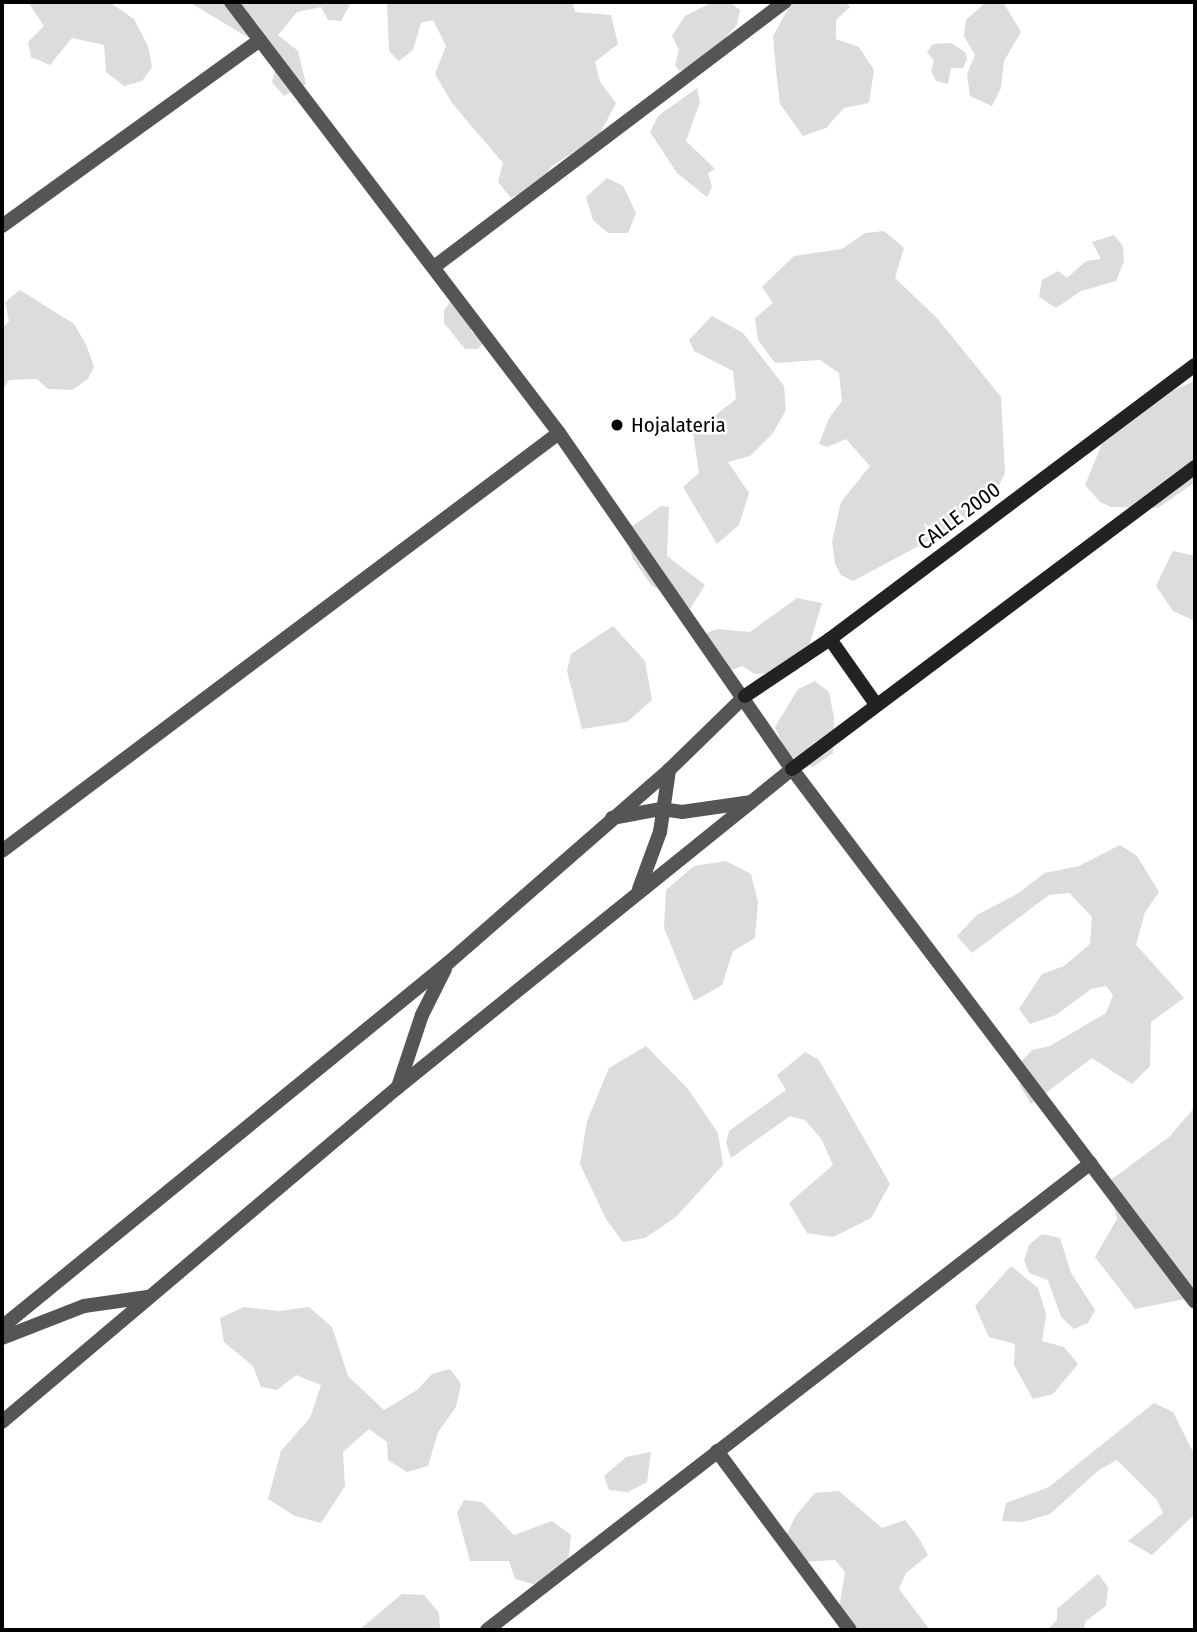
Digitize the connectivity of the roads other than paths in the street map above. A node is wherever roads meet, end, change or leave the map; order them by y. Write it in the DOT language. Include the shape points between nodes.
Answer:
graph roads {
  1 [pos="231,2"];
  2 [pos="785,2"];
  3 [pos="260,40"];
  4 [pos="2,226"];
  5 [pos="434,267"];
  6 [pos="1195,365"];
  7 [pos="559,433"];
  8 [pos="1195,467"];
  9 [pos="830,639"];
  10 [pos="745,696"];
  11 [pos="875,704"];
  12 [pos="792,769"];
  13 [pos="669,770"];
  14 [pos="752,802"];
  15 [pos="661,809"];
  16 [pos="610,819"];
  17 [pos="2,850"];
  18 [pos="639,890"];
  19 [pos="448,963"];
  20 [pos="397,1088"];
  21 [pos="1091,1163"];
  22 [pos="149,1297"];
  23 [pos="1195,1302"];
  24 [pos="2,1327"];
  25 [pos="2,1338"];
  26 [pos="2,1422"];
  27 [pos="717,1451"];
  28 [pos="487,1630"];
  29 [pos="850,1630"];
  1 -- 3 [label="street"];
  2 -- 5 [label="street"];
  3 -- 4 [label="street"];
  3 -- 5 [label="street"];
  5 -- 7 [label="street"];
  6 -- 9 [label="street, CALLE 2000"];
  7 -- 10 [label="street"];
  7 -- 17 [label="street"];
  8 -- 11 [label="street"];
  9 -- 10 [label="street, CALLE 2000"];
  9 -- 11 [label="street"];
  10 -- 12 [label="street"];
  10 -- 13 [label="street"];
  11 -- 12 [label="street"];
  12 -- 14 [label="street"];
  12 -- 21 [label="street"];
  13 -- 15 [label="street"];
  13 -- 16 [label="street"];
  14 -- 15 [label="street" via="682,812"];
  14 -- 18 [label="street"];
  15 -- 16 [label="street"];
  15 -- 18 [label="street" via="660,832"];
  16 -- 19 [label="street"];
  18 -- 20 [label="street"];
  19 -- 20 [label="street" via="422,1015"];
  19 -- 24 [label="street"];
  20 -- 22 [label="street"];
  21 -- 23 [label="street"];
  21 -- 27 [label="street"];
  22 -- 25 [label="street" via="84,1306"];
  22 -- 26 [label="street"];
  27 -- 28 [label="street"];
  27 -- 29 [label="street"];
}
